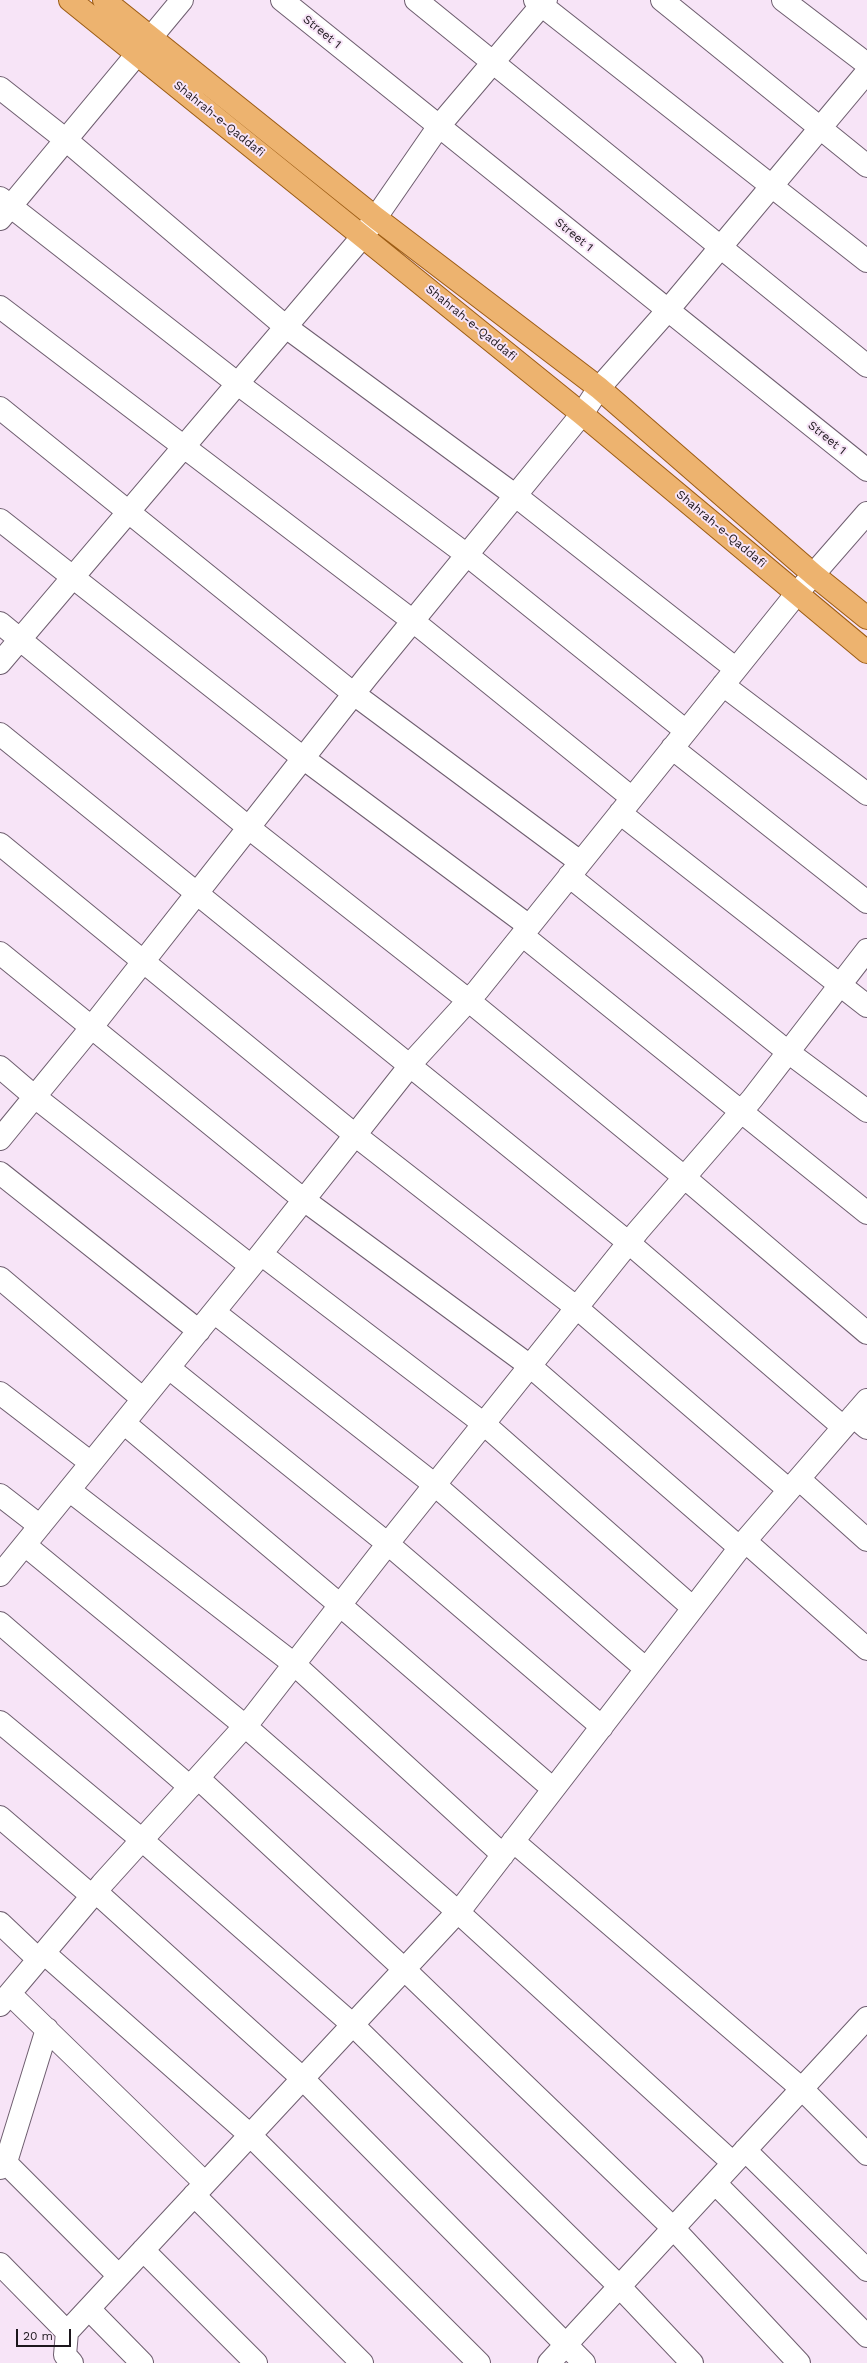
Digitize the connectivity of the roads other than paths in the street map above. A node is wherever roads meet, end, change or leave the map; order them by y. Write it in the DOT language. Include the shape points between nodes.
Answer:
graph roads {
  1 [pos="70,0"];
  2 [pos="104,0"];
  3 [pos="182,0"];
  4 [pos="282,0"];
  5 [pos="416,0"];
  6 [pos="662,0"];
  7 [pos="783,0"];
  8 [pos="540,2"];
  9 [pos="152,36"];
  10 [pos="138,53"];
  11 [pos="494,61"];
  12 [pos="867,64"];
  13 [pos="867,72"];
  14 [pos="0,88"];
  15 [pos="439,126"];
  16 [pos="820,127"];
  17 [pos="66,140"];
  18 [pos="867,166"];
  19 [pos="771,185"];
  20 [pos="4,208"];
  21 [pos="376,218"];
  22 [pos="363,236"];
  23 [pos="721,247"];
  24 [pos="867,261"];
  25 [pos="0,307"];
  26 [pos="668,310"];
  27 [pos="286,327"];
  28 [pos="867,366"];
  29 [pos="238,384"];
  30 [pos="599,388"];
  31 [pos="0,408"];
  32 [pos="582,414"];
  33 [pos="185,446"];
  34 [pos="867,470"];
  35 [pos="516,496"];
  36 [pos="130,511"];
  37 [pos="867,513"];
  38 [pos="0,520"];
  39 [pos="467,554"];
  40 [pos="814,575"];
  41 [pos="72,578"];
  42 [pos="798,592"];
  43 [pos="867,618"];
  44 [pos="413,621"];
  45 [pos="0,623"];
  46 [pos="21,639"];
  47 [pos="867,652"];
  48 [pos="0,663"];
  49 [pos="729,677"];
  50 [pos="354,694"];
  51 [pos="686,731"];
  52 [pos="0,734"];
  53 [pos="672,748"];
  54 [pos="303,758"];
  55 [pos="867,794"];
  56 [pos="626,805"];
  57 [pos="249,828"];
  58 [pos="0,844"];
  59 [pos="575,869"];
  60 [pos="198,892"];
  61 [pos="867,902"];
  62 [pos="525,930"];
  63 [pos="867,950"];
  64 [pos="0,953"];
  65 [pos="143,962"];
  66 [pos="840,984"];
  67 [pos="468,1000"];
  68 [pos="867,1006"];
  69 [pos="91,1028"];
  70 [pos="788,1052"];
  71 [pos="410,1066"];
  72 [pos="0,1067"];
  73 [pos="35,1097"];
  74 [pos="742,1110"];
  75 [pos="867,1111"];
  76 [pos="355,1135"];
  77 [pos="0,1139"];
  78 [pos="0,1173"];
  79 [pos="684,1177"];
  80 [pos="304,1200"];
  81 [pos="867,1213"];
  82 [pos="629,1243"];
  83 [pos="256,1260"];
  84 [pos="0,1278"];
  85 [pos="577,1308"];
  86 [pos="214,1312"];
  87 [pos="199,1331"];
  88 [pos="867,1333"];
  89 [pos="530,1366"];
  90 [pos="169,1368"];
  91 [pos="0,1393"];
  92 [pos="143,1399"];
  93 [pos="858,1418"];
  94 [pos="124,1423"];
  95 [pos="484,1424"];
  96 [pos="91,1463"];
  97 [pos="794,1484"];
  98 [pos="435,1485"];
  99 [pos="69,1490"];
  100 [pos="0,1495"];
  101 [pos="40,1526"];
  102 [pos="867,1540"];
  103 [pos="388,1544"];
  104 [pos="742,1544"];
  105 [pos="25,1545"];
  106 [pos="0,1574"];
  107 [pos="340,1605"];
  108 [pos="693,1608"];
  109 [pos="0,1623"];
  110 [pos="867,1649"];
  111 [pos="294,1664"];
  112 [pos="646,1670"];
  113 [pos="0,1722"];
  114 [pos="245,1726"];
  115 [pos="602,1727"];
  116 [pos="194,1783"];
  117 [pos="553,1789"];
  118 [pos="0,1817"];
  119 [pos="142,1840"];
  120 [pos="508,1848"];
  121 [pos="93,1894"];
  122 [pos="458,1912"];
  123 [pos="4,1933"];
  124 [pos="41,1956"];
  125 [pos="404,1969"];
  126 [pos="5,2000"];
  127 [pos="352,2025"];
  128 [pos="47,2029"];
  129 [pos="862,2032"];
  130 [pos="302,2078"];
  131 [pos="802,2089"];
  132 [pos="250,2135"];
  133 [pos="867,2154"];
  134 [pos="739,2157"];
  135 [pos="2,2162"];
  136 [pos="715,2183"];
  137 [pos="200,2189"];
  138 [pos="673,2228"];
  139 [pos="143,2250"];
  140 [pos="0,2264"];
  141 [pos="867,2270"];
  142 [pos="119,2276"];
  143 [pos="619,2286"];
  144 [pos="89,2309"];
  145 [pos="67,2332"];
  146 [pos="867,2336"];
  147 [pos="566,2344"];
  148 [pos="72,2363"];
  149 [pos="142,2363"];
  150 [pos="256,2363"];
  151 [pos="362,2363"];
  152 [pos="479,2363"];
  153 [pos="549,2363"];
  154 [pos="584,2363"];
  155 [pos="692,2363"];
  156 [pos="799,2363"];
  1 -- 10 [label="main road, Shahrah-e-Qaddafi"];
  2 -- 9 [label="main road, Shahrah-e-Qaddafi"];
  3 -- 9 [label="street"];
  4 -- 15 [label="street, Street 1"];
  5 -- 11 [label="street"];
  6 -- 16 [label="street"];
  7 -- 12 [label="street"];
  8 -- 11 [label="street"];
  8 -- 19 [label="street"];
  9 -- 10 [label="street"];
  9 -- 21 [label="main road, Shahrah-e-Qaddafi"];
  10 -- 17 [label="street"];
  10 -- 22 [label="main road, Shahrah-e-Qaddafi"];
  11 -- 15 [label="street"];
  11 -- 23 [label="street"];
  13 -- 16 [label="street"];
  14 -- 17 [label="street"];
  15 -- 21 [label="street"];
  15 -- 26 [label="street, Street 1"];
  16 -- 18 [label="street"];
  16 -- 19 [label="street"];
  17 -- 20 [label="street"];
  17 -- 27 [label="street"];
  19 -- 23 [label="street"];
  19 -- 24 [label="street"];
  20 -- 29 [label="street"];
  21 -- 22 [label="street"];
  21 -- 30 [label="main road, Shahrah-e-Qaddafi"];
  22 -- 27 [label="street"];
  22 -- 32 [label="main road, Shahrah-e-Qaddafi"];
  23 -- 26 [label="street"];
  23 -- 28 [label="street"];
  25 -- 33 [label="street"];
  26 -- 30 [label="street"];
  26 -- 34 [label="street, Street 1"];
  27 -- 29 [label="street"];
  27 -- 35 [label="street"];
  29 -- 33 [label="street"];
  29 -- 39 [label="street"];
  30 -- 32 [label="street"];
  30 -- 40 [label="main road, Shahrah-e-Qaddafi"];
  31 -- 36 [label="street"];
  32 -- 35 [label="street"];
  32 -- 42 [label="main road, Shahrah-e-Qaddafi"];
  33 -- 36 [label="street"];
  33 -- 44 [label="street"];
  35 -- 39 [label="street"];
  35 -- 49 [label="street"];
  36 -- 41 [label="street"];
  36 -- 50 [label="street"];
  37 -- 40 [label="street"];
  38 -- 41 [label="street"];
  39 -- 44 [label="street"];
  39 -- 51 [label="street"];
  40 -- 42 [label="street"];
  40 -- 43 [label="main road, Shahrah-e-Qaddafi"];
  41 -- 46 [label="street"];
  41 -- 54 [label="street"];
  42 -- 47 [label="main road, Shahrah-e-Qaddafi"];
  42 -- 49 [label="street"];
  44 -- 50 [label="street"];
  44 -- 56 [label="street"];
  45 -- 46 [label="street"];
  46 -- 48 [label="street"];
  46 -- 57 [label="street"];
  49 -- 51 [label="street"];
  49 -- 55 [label="street"];
  50 -- 54 [label="street"];
  50 -- 59 [label="street"];
  51 -- 53 [label="street"];
  52 -- 60 [label="street"];
  53 -- 56 [label="street"];
  53 -- 61 [label="street"];
  54 -- 57 [label="street"];
  54 -- 62 [label="street"];
  56 -- 59 [label="street"];
  56 -- 66 [label="street"];
  57 -- 60 [label="street"];
  57 -- 67 [label="street"];
  58 -- 65 [label="street"];
  59 -- 62 [label="street"];
  59 -- 70 [label="street"];
  60 -- 65 [label="street"];
  60 -- 71 [label="street"];
  62 -- 67 [label="street"];
  62 -- 74 [label="street"];
  63 -- 66 [label="street"];
  64 -- 69 [label="street"];
  65 -- 69 [label="street"];
  65 -- 76 [label="street"];
  66 -- 68 [label="street"];
  66 -- 70 [label="street"];
  67 -- 71 [label="street"];
  67 -- 79 [label="street"];
  69 -- 73 [label="street"];
  69 -- 80 [label="street"];
  70 -- 74 [label="street"];
  70 -- 75 [label="street"];
  71 -- 76 [label="street"];
  71 -- 82 [label="street"];
  72 -- 73 [label="street"];
  73 -- 77 [label="street"];
  73 -- 83 [label="street"];
  74 -- 79 [label="street"];
  74 -- 81 [label="street"];
  76 -- 80 [label="street"];
  76 -- 85 [label="street"];
  78 -- 87 [label="street"];
  79 -- 82 [label="street"];
  79 -- 88 [label="street"];
  80 -- 83 [label="street"];
  80 -- 89 [label="street"];
  82 -- 85 [label="street"];
  82 -- 93 [label="street"];
  83 -- 86 [label="street"];
  83 -- 95 [label="street"];
  84 -- 92 [label="street"];
  85 -- 89 [label="street"];
  85 -- 97 [label="street"];
  86 -- 87 [label="street"];
  86 -- 98 [label="street"];
  87 -- 90 [label="street"];
  89 -- 95 [label="street"];
  89 -- 104 [label="street"];
  90 -- 92 [label="street"];
  90 -- 103 [label="street"];
  91 -- 96 [label="street"];
  92 -- 94 [label="street"];
  93 -- 97 [label="street"];
  94 -- 96 [label="street"];
  94 -- 107 [label="street"];
  95 -- 98 [label="street"];
  95 -- 108 [label="street"];
  96 -- 99 [label="street"];
  97 -- 102 [label="street"];
  97 -- 104 [label="street"];
  98 -- 103 [label="street"];
  98 -- 112 [label="street"];
  99 -- 101 [label="street"];
  99 -- 111 [label="street"];
  100 -- 101 [label="street"];
  101 -- 105 [label="street"];
  103 -- 107 [label="street"];
  103 -- 115 [label="street"];
  104 -- 108 [label="street"];
  104 -- 110 [label="street"];
  105 -- 106 [label="street"];
  105 -- 114 [label="street"];
  107 -- 111 [label="street"];
  107 -- 117 [label="street"];
  108 -- 112 [label="street"];
  109 -- 116 [label="street"];
  111 -- 114 [label="street"];
  111 -- 120 [label="street"];
  112 -- 115 [label="street"];
  113 -- 119 [label="street"];
  114 -- 116 [label="street"];
  114 -- 122 [label="street"];
  115 -- 117 [label="street"];
  116 -- 119 [label="street"];
  116 -- 125 [label="street"];
  117 -- 120 [label="street"];
  118 -- 121 [label="street"];
  119 -- 121 [label="street"];
  119 -- 127 [label="street"];
  120 -- 122 [label="street"];
  120 -- 131 [label="street"];
  121 -- 124 [label="street"];
  121 -- 130 [label="street"];
  122 -- 125 [label="street"];
  122 -- 134 [label="street"];
  123 -- 124 [label="street"];
  124 -- 126 [label="street"];
  124 -- 132 [label="street"];
  125 -- 127 [label="street"];
  125 -- 138 [label="street"];
  126 -- 128 [label="street"];
  127 -- 130 [label="street"];
  127 -- 143 [label="street"];
  128 -- 135 [label="street"];
  128 -- 137 [label="street"];
  129 -- 131 [label="street"];
  130 -- 132 [label="street"];
  130 -- 147 [label="street"];
  131 -- 133 [label="street"];
  131 -- 134 [label="street"];
  132 -- 137 [label="street"];
  132 -- 152 [label="street"];
  134 -- 136 [label="street"];
  134 -- 141 [label="street"];
  135 -- 142 [label="street"];
  136 -- 138 [label="street"];
  136 -- 146 [label="street"];
  137 -- 139 [label="street"];
  137 -- 151 [label="street"];
  138 -- 143 [label="street"];
  138 -- 156 [label="street"];
  139 -- 142 [label="street"];
  139 -- 150 [label="street"];
  140 -- 145 [label="street"];
  142 -- 144 [label="street"];
  143 -- 147 [label="street"];
  143 -- 155 [label="street"];
  144 -- 145 [label="street"];
  144 -- 149 [label="street"];
  145 -- 148 [label="street" via="65,2355"];
  147 -- 153 [label="street"];
  147 -- 154 [label="street"];
}
